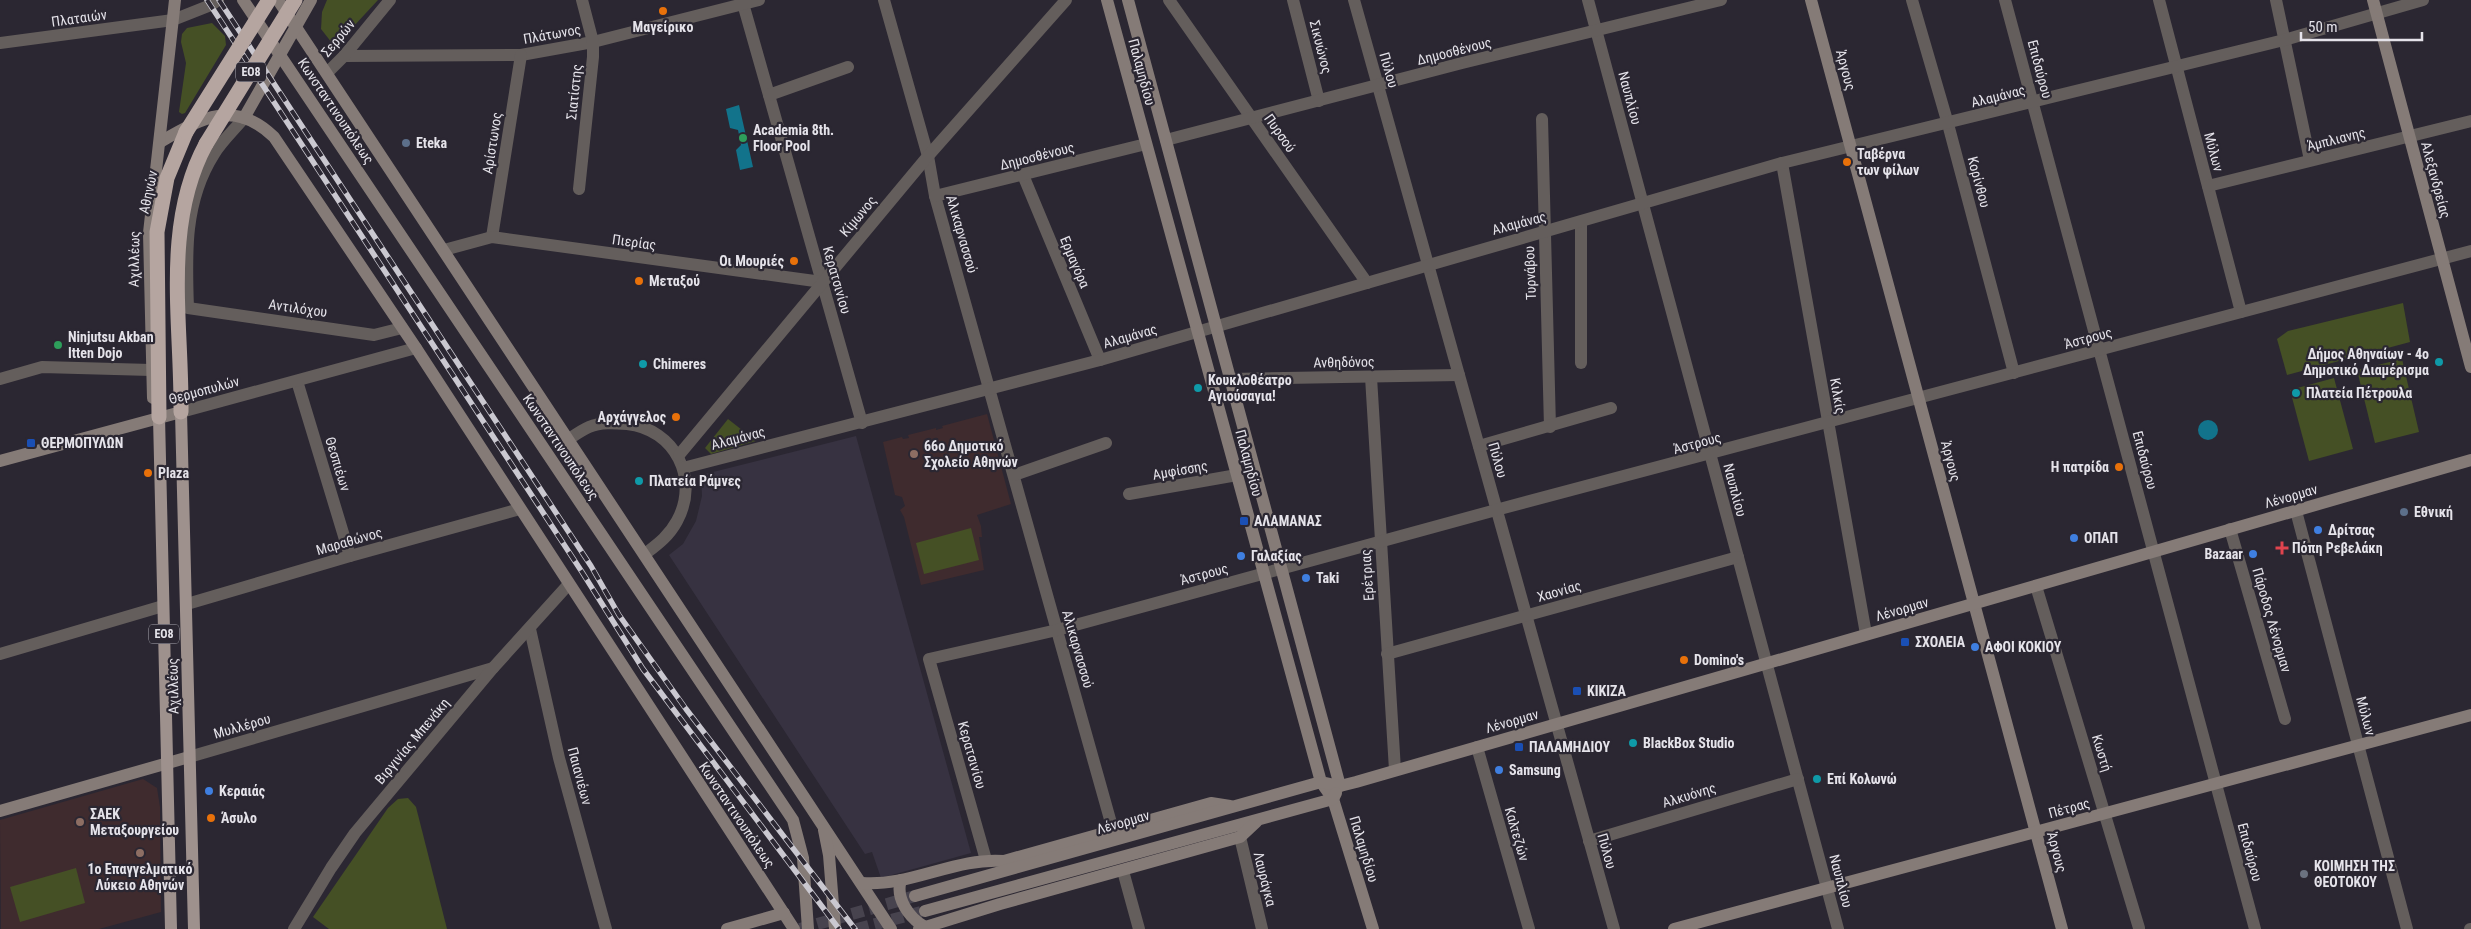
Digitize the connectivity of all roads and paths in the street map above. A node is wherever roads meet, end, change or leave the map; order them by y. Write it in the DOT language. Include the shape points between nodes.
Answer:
graph roads {
  1 [pos="175,0"];
  2 [pos="218,0"];
  3 [pos="243,0"];
  4 [pos="269,0"];
  5 [pos="278,0"];
  6 [pos="294,0"];
  7 [pos="311,0"];
  8 [pos="390,0"];
  9 [pos="582,0"];
  10 [pos="759,0"];
  11 [pos="884,0"];
  12 [pos="1066,0"];
  13 [pos="1107,0"];
  14 [pos="1128,0"];
  15 [pos="1169,0"];
  16 [pos="1294,0"];
  17 [pos="1354,0"];
  18 [pos="1588,0"];
  19 [pos="1721,0"];
  20 [pos="1811,0"];
  21 [pos="1912,0"];
  22 [pos="2005,0"];
  23 [pos="2159,0"];
  24 [pos="2276,0"];
  25 [pos="2373,0"];
  26 [pos="2423,0"];
  27 [pos="742,2"];
  28 [pos="2377,13"];
  29 [pos="173,20"];
  30 [pos="296,26"];
  31 [pos="1596,31"];
  32 [pos="2284,40"];
  33 [pos="593,42"];
  34 [pos="0,44"];
  35 [pos="280,54"];
  36 [pos="521,55"];
  37 [pos="344,56"];
  38 [pos="2176,66"];
  39 [pos="848,67"];
  40 [pos="328,72"];
  41 [pos="1378,86"];
  42 [pos="769,95"];
  43 [pos="1319,101"];
  44 [pos="2034,103"];
  45 [pos="1251,116"];
  46 [pos="244,118"];
  47 [pos="1542,119"];
  48 [pos="2471,120"];
  49 [pos="1948,124"];
  50 [pos="2408,137"];
  51 [pos="1166,140"];
  52 [pos="160,142"];
  53 [pos="1146,144"];
  54 [pos="1851,148"];
  55 [pos="928,156"];
  56 [pos="2310,160"];
  57 [pos="1782,164"];
  58 [pos="1023,175"];
  59 [pos="2208,186"];
  60 [pos="579,189"];
  61 [pos="935,196"];
  62 [pos="1643,204"];
  63 [pos="1581,222"];
  64 [pos="1544,232"];
  65 [pos="492,237"];
  66 [pos="444,250"];
  67 [pos="2471,250"];
  68 [pos="2442,258"];
  69 [pos="1428,265"];
  70 [pos="822,282"];
  71 [pos="1367,283"];
  72 [pos="2241,312"];
  73 [pos="402,328"];
  74 [pos="1216,328"];
  75 [pos="1198,332"];
  76 [pos="416,348"];
  77 [pos="2100,350"];
  78 [pos="1100,360"];
  79 [pos="1581,363"];
  80 [pos="2471,367"];
  81 [pos="150,370"];
  82 [pos="2014,373"];
  83 [pos="1459,376"];
  84 [pos="1371,377"];
  85 [pos="0,379"];
  86 [pos="1230,379"];
  87 [pos="297,381"];
  88 [pos="990,390"];
  89 [pos="1919,399"];
  90 [pos="1610,408"];
  91 [pos="181,409"];
  92 [pos="159,410"];
  93 [pos="862,423"];
  94 [pos="1828,423"];
  95 [pos="1550,426"];
  96 [pos="569,439"];
  97 [pos="1106,442"];
  98 [pos="1478,446"];
  99 [pos="678,455"];
  100 [pos="1710,455"];
  101 [pos="2471,460"];
  102 [pos="0,461"];
  103 [pos="683,468"];
  104 [pos="1237,474"];
  105 [pos="1014,475"];
  106 [pos="1129,494"];
  107 [pos="520,509"];
  108 [pos="1496,510"];
  109 [pos="2296,511"];
  110 [pos="2230,529"];
  111 [pos="1380,542"];
  112 [pos="2154,551"];
  113 [pos="645,554"];
  114 [pos="350,556"];
  115 [pos="1738,557"];
  116 [pos="1282,569"];
  117 [pos="1264,574"];
  118 [pos="568,585"];
  119 [pos="2036,586"];
  120 [pos="1974,603"];
  121 [pos="187,604"];
  122 [pos="163,606"];
  123 [pos="1526,616"];
  124 [pos="530,629"];
  125 [pos="1057,630"];
  126 [pos="1866,634"];
  127 [pos="0,654"];
  128 [pos="1387,654"];
  129 [pos="929,659"];
  130 [pos="1766,663"];
  131 [pos="493,668"];
  132 [pos="2471,716"];
  133 [pos="2285,719"];
  134 [pos="1556,724"];
  135 [pos="2358,746"];
  136 [pos="1477,747"];
  137 [pos="189,757"];
  138 [pos="167,763"];
  139 [pos="1395,770"];
  140 [pos="1798,778"];
  141 [pos="1321,782"];
  142 [pos="2216,784"];
  143 [pos="1340,786"];
  144 [pos="1333,799"];
  145 [pos="1232,807"];
  146 [pos="0,811"];
  147 [pos="2105,814"];
  148 [pos="1258,820"];
  149 [pos="822,821"];
  150 [pos="1113,830"];
  151 [pos="2036,832"];
  152 [pos="1240,837"];
  153 [pos="1588,841"];
  154 [pos="986,860"];
  155 [pos="1123,871"];
  156 [pos="902,880"];
  157 [pos="862,883"];
  158 [pos="1827,888"];
  159 [pos="915,896"];
  160 [pos="925,911"];
  161 [pos="784,912"];
  162 [pos="922,928"];
  163 [pos="2139,928"];
  164 [pos="171,929"];
  165 [pos="194,929"];
  166 [pos="294,929"];
  167 [pos="606,929"];
  168 [pos="728,929"];
  169 [pos="794,929"];
  170 [pos="808,929"];
  171 [pos="835,929"];
  172 [pos="891,929"];
  173 [pos="1138,929"];
  174 [pos="1262,929"];
  175 [pos="1373,929"];
  176 [pos="1529,929"];
  177 [pos="1614,929"];
  178 [pos="1674,929"];
  179 [pos="1838,929"];
  180 [pos="2062,929"];
  181 [pos="2255,929"];
  182 [pos="2407,929"];
  1 -- 29 [label="street"];
  2 -- 29 [label="street, Πλαταιών"];
  3 -- 35 [label="street, Κωνσταντινουπόλεως"];
  4 -- 92 [label="highway, Αθηνών / ΕΟ8, bridge" via="186,132 167,178 159,212 156,249"];
  5 -- 30 [label="street, Κωνσταντινουπόλεως"];
  6 -- 91 [label="highway, ΕΟ8, bridge" via="206,144 188,184 179,250"];
  7 -- 30 [label="street"];
  8 -- 37 [label="street, Σερρών"];
  9 -- 33 [label="street, Σιατίστης"];
  10 -- 27 [label="street, Πλάτωνος"];
  11 -- 55 [label="street, Αλικαρνασσού"];
  12 -- 55 [label="street, Κίμωνος"];
  13 -- 53 [label="street, Παλαμηδίου"];
  14 -- 51 [label="street, Παλαμηδίου"];
  15 -- 45 [label="street, Πυρσού"];
  16 -- 43 [label="street, Σικυώνος"];
  17 -- 41 [label="street, Πύλου"];
  18 -- 31 [label="street, Ναυπλίου"];
  19 -- 31 [label="street, Δημοσθένους"];
  20 -- 54 [label="street, Άργους"];
  21 -- 49 [label="street, Κορίνθου"];
  22 -- 44 [label="street, Επιδαύρου"];
  23 -- 38 [label="street, Μύλων"];
  24 -- 32 [label="street"];
  25 -- 28 [label="street, Αλεξανδρείας"];
  26 -- 28 [label="street, Αλαμάνας"];
  27 -- 33 [label="street, Πλάτωνος"];
  27 -- 42 [label="street, Κερατσινίου"];
  28 -- 32 [label="street, Αλαμάνας"];
  28 -- 50 [label="street, Αλεξανδρείας"];
  29 -- 34 [label="street, Πλαταιών"];
  29 -- 52 [label="street, Αχιλλέως"];
  30 -- 35 [label="street"];
  30 -- 40 [label="street, Κωνσταντινουπόλεως"];
  31 -- 41 [label="street, Δημοσθένους"];
  31 -- 62 [label="street, Ναυπλίου"];
  32 -- 38 [label="street, Αλαμάνας"];
  32 -- 56 [label="street"];
  33 -- 36 [label="street, Πλάτωνος"];
  33 -- 60 [label="street, Σιατίστης"];
  35 -- 46 [label="street"];
  35 -- 170 [label="street, Κωνσταντινουπόλεως" via="792,820 803,858"];
  36 -- 37 [label="street, Πλάτωνος"];
  36 -- 65 [label="street, Αρίστωνος"];
  37 -- 40 [label="street, Σερρών"];
  38 -- 44 [label="street, Αλαμάνας"];
  38 -- 59 [label="street, Μύλων"];
  39 -- 42 [label="street"];
  40 -- 66 [label="street, Κωνσταντινουπόλεως"];
  41 -- 43 [label="street, Δημοσθένους"];
  41 -- 69 [label="street, Πύλου"];
  42 -- 70 [label="street, Κερατσινίου"];
  43 -- 45 [label="street, Δημοσθένους"];
  44 -- 49 [label="street, Αλαμάνας"];
  44 -- 77 [label="street, Επιδαύρου"];
  45 -- 51 [label="street, Δημοσθένους"];
  45 -- 71 [label="street, Πυρσού"];
  46 -- 52 [label="street, Κωνσταντινουπόλεως" via="207,117"];
  46 -- 73 [label="street, Κωνσταντινουπόλεως" via="266,130 283,150"];
  46 -- 73 [label="street, Αντιλόχου" via="215,153 193,200 188,230 188,308 374,335"];
  47 -- 64 [label="street, Τυρνάβου"];
  48 -- 50 [label="street, Άμπλιανης"];
  49 -- 54 [label="street, Αλαμάνας"];
  49 -- 82 [label="street, Κορίνθου"];
  50 -- 56 [label="street, Άμπλιανης"];
  50 -- 68 [label="street, Αλεξανδρείας"];
  51 -- 74 [label="street, Παλαμηδίου"];
  52 -- 81 [label="street, Αχιλλέως" via="148,233"];
  53 -- 58 [label="street, Δημοσθένους"];
  53 -- 75 [label="street, Παλαμηδίου"];
  54 -- 57 [label="street, Αλαμάνας"];
  54 -- 89 [label="street, Άργους"];
  55 -- 61 [label="street, Αλικαρνασσού"];
  55 -- 70 [label="street, Κίμωνος"];
  56 -- 59 [label="street, Άμπλιανης"];
  57 -- 62 [label="street, Αλαμάνας"];
  57 -- 94 [label="street, Κιλκίς"];
  58 -- 61 [label="street, Δημοσθένους"];
  58 -- 78 [label="street, Ερμαγόρα"];
  59 -- 72 [label="street, Μύλων"];
  61 -- 88 [label="street, Αλικαρνασσού"];
  62 -- 63 [label="street, Αλαμάνας"];
  62 -- 100 [label="street, Ναυπλίου"];
  63 -- 64 [label="street, Αλαμάνας"];
  63 -- 79 [label="street"];
  64 -- 69 [label="street, Αλαμάνας"];
  64 -- 95 [label="street, Τυρνάβου"];
  65 -- 66 [label="street, Πιερίας"];
  65 -- 70 [label="street, Πιερίας"];
  66 -- 96 [label="street, Κωνσταντινουπόλεως"];
  67 -- 68 [label="street, Άστρους"];
  68 -- 72 [label="street, Άστρους"];
  68 -- 80 [label="street, Αλεξανδρείας"];
  69 -- 71 [label="street, Αλαμάνας"];
  69 -- 83 [label="street, Πύλου"];
  70 -- 93 [label="street, Κερατσινίου"];
  70 -- 99 [label="street, Κίμωνος"];
  71 -- 74 [label="street, Αλαμάνας"];
  72 -- 77 [label="street, Άστρους"];
  73 -- 76 [label="street, Κωνσταντινουπόλεως"];
  74 -- 75 [label="street, Αλαμάνας"];
  74 -- 86 [label="street, Παλαμηδίου"];
  75 -- 78 [label="street, Αλαμάνας"];
  75 -- 104 [label="street, Παλαμηδίου"];
  76 -- 87 [label="street, Θερμοπυλών"];
  76 -- 107 [label="street, Κωνσταντινουπόλεως"];
  77 -- 82 [label="street, Άστρους"];
  77 -- 112 [label="street, Επιδαύρου"];
  78 -- 88 [label="street, Αλαμάνας"];
  81 -- 85 [label="street" via="42,367"];
  81 -- 92 [label="street, Αχιλλέως" via="152,398"];
  82 -- 89 [label="street, Άστρους"];
  83 -- 84 [label="street, Ανθηδόνος"];
  83 -- 98 [label="street, Πύλου"];
  84 -- 86 [label="street, Ανθηδόνος"];
  84 -- 111 [label="street, Ερέτριας"];
  86 -- 116 [label="street, Παλαμηδίου"];
  87 -- 91 [label="street, Θερμοπυλών"];
  87 -- 114 [label="street, Θεσπιέων"];
  88 -- 93 [label="street, Αλαμάνας"];
  88 -- 105 [label="street, Αλικαρνασσού"];
  89 -- 94 [label="street, Άστρους"];
  89 -- 120 [label="street, Άργους"];
  90 -- 95 [label="street"];
  91 -- 92 [label="street, Θερμοπυλών"];
  91 -- 121 [label="main road, Αχιλλέως / ΕΟ8"];
  92 -- 102 [label="street, Θερμοπυλών"];
  92 -- 122 [label="main road, Αχιλλέως / ΕΟ8"];
  93 -- 103 [label="street, Αλαμάνας"];
  94 -- 100 [label="street, Άστρους"];
  94 -- 126 [label="street, Κιλκίς"];
  95 -- 98 [label="street"];
  96 -- 99 [label="street" via="610,422 634,425 659,434"];
  96 -- 113 [label="street, Κωνσταντινουπόλεως"];
  97 -- 105 [label="street"];
  98 -- 108 [label="street, Πύλου"];
  99 -- 103 [label="street"];
  100 -- 108 [label="street, Άστρους"];
  100 -- 115 [label="street, Ναυπλίου"];
  101 -- 109 [label="street, Λένορμαν"];
  103 -- 113 [label="street" via="686,496 678,520 664,540"];
  104 -- 106 [label="street, Αμφίσσης"];
  104 -- 117 [label="street, Παλαμηδίου"];
  105 -- 125 [label="street, Αλικαρνασσού"];
  107 -- 114 [label="street, Μαραθώνος"];
  107 -- 118 [label="street, Κωνσταντινουπόλεως"];
  108 -- 111 [label="street, Άστρους"];
  108 -- 123 [label="street, Πύλου"];
  109 -- 110 [label="street, Λένορμαν"];
  109 -- 135 [label="street, Μύλων"];
  110 -- 112 [label="street, Λένορμαν"];
  110 -- 133 [label="street, Πάροδος Λένορμαν"];
  111 -- 116 [label="street, Άστρους"];
  111 -- 128 [label="street, Ερέτριας"];
  112 -- 119 [label="street, Λένορμαν"];
  112 -- 142 [label="street, Επιδαύρου"];
  113 -- 149 [label="street, Κωνσταντινουπόλεως"];
  114 -- 121 [label="street, Μαραθώνος"];
  115 -- 123 [label="street, Χαονίας"];
  115 -- 130 [label="street, Ναυπλίου"];
  116 -- 117 [label="street, Άστρους"];
  116 -- 143 [label="street, Παλαμηδίου"];
  117 -- 125 [label="street, Άστρους"];
  117 -- 141 [label="street, Παλαμηδίου"];
  118 -- 124 [label="street, Βιργινίας Μπενάκη"];
  118 -- 161 [label="street, Κωνσταντινουπόλεως"];
  119 -- 120 [label="street, Λένορμαν"];
  119 -- 147 [label="street, Κωστή"];
  120 -- 126 [label="street, Λένορμαν"];
  120 -- 151 [label="street, Άργους"];
  121 -- 137 [label="main road, Αχιλλέως / ΕΟ8"];
  122 -- 127 [label="street"];
  122 -- 138 [label="main road, Αχιλλέως / ΕΟ8"];
  123 -- 128 [label="street, Χαονίας"];
  123 -- 134 [label="street, Πύλου"];
  124 -- 131 [label="street, Βιργινίας Μπενάκη"];
  124 -- 167 [label="street, Παιανιέων" via="560,758"];
  125 -- 129 [label="street, Άστρους"];
  125 -- 150 [label="street, Αλικαρνασσού"];
  126 -- 130 [label="street, Λένορμαν"];
  128 -- 139 [label="street, Ερέτριας"];
  129 -- 154 [label="street, Κερατσινίου"];
  130 -- 134 [label="street, Λένορμαν"];
  130 -- 140 [label="street, Ναυπλίου"];
  131 -- 137 [label="street, Μυλλέρου"];
  131 -- 166 [label="street, Βιργινίας Μπενάκη" via="355,834"];
  132 -- 135 [label="street, Πέτρας"];
  134 -- 136 [label="street, Λένορμαν"];
  134 -- 153 [label="street, Πύλου"];
  135 -- 142 [label="street, Πέτρας"];
  135 -- 182 [label="street, Μύλων"];
  136 -- 139 [label="street, Λένορμαν"];
  136 -- 176 [label="street, Καλτεζών"];
  137 -- 138 [label="street, Μυλλέρου"];
  137 -- 165 [label="main road, Αχιλλέως / ΕΟ8"];
  138 -- 146 [label="street, Μυλλέρου"];
  138 -- 164 [label="main road, Αχιλλέως / ΕΟ8"];
  139 -- 143 [label="street, Λένορμαν"];
  140 -- 153 [label="street, Αλκυόνης"];
  140 -- 158 [label="street, Ναυπλίου"];
  141 -- 143 [label="street, Λένορμαν"];
  141 -- 144 [label="street, Παλαμηδίου"];
  141 -- 145 [label="street, Λένορμαν"];
  142 -- 147 [label="street, Πέτρας"];
  142 -- 181 [label="street, Επιδαύρου"];
  143 -- 144 [label="street"];
  144 -- 148 [label="street"];
  144 -- 175 [label="street, Παλαμηδίου"];
  145 -- 150 [label="street" via="1211,802"];
  145 -- 159 [label="street, Λένορμαν"];
  147 -- 151 [label="street, Πέτρας"];
  147 -- 163 [label="street, Κωστή"];
  148 -- 152 [label="street"];
  148 -- 160 [label="street"];
  149 -- 157 [label="street, Κωνσταντινουπόλεως"];
  149 -- 171 [label="street, Κωνσταντινουπόλεως" via="829,855"];
  150 -- 154 [label="street" via="1004,861"];
  151 -- 158 [label="street, Πέτρας"];
  151 -- 180 [label="street, Άργους"];
  152 -- 155 [label="street"];
  152 -- 174 [label="street, Λαυράγκα"];
  153 -- 177 [label="street, Πύλου"];
  154 -- 156 [label="street"];
  155 -- 162 [label="street"];
  155 -- 173 [label="street"];
  156 -- 157 [label="street" via="883,884"];
  156 -- 162 [label="street" via="899,895"];
  157 -- 172 [label="street, Κωνσταντινουπόλεως"];
  158 -- 178 [label="street, Πέτρας"];
  158 -- 179 [label="street, Ναυπλίου"];
  161 -- 168 [label="street"];
  161 -- 169 [label="street, Κωνσταντινουπόλεως"];
}
